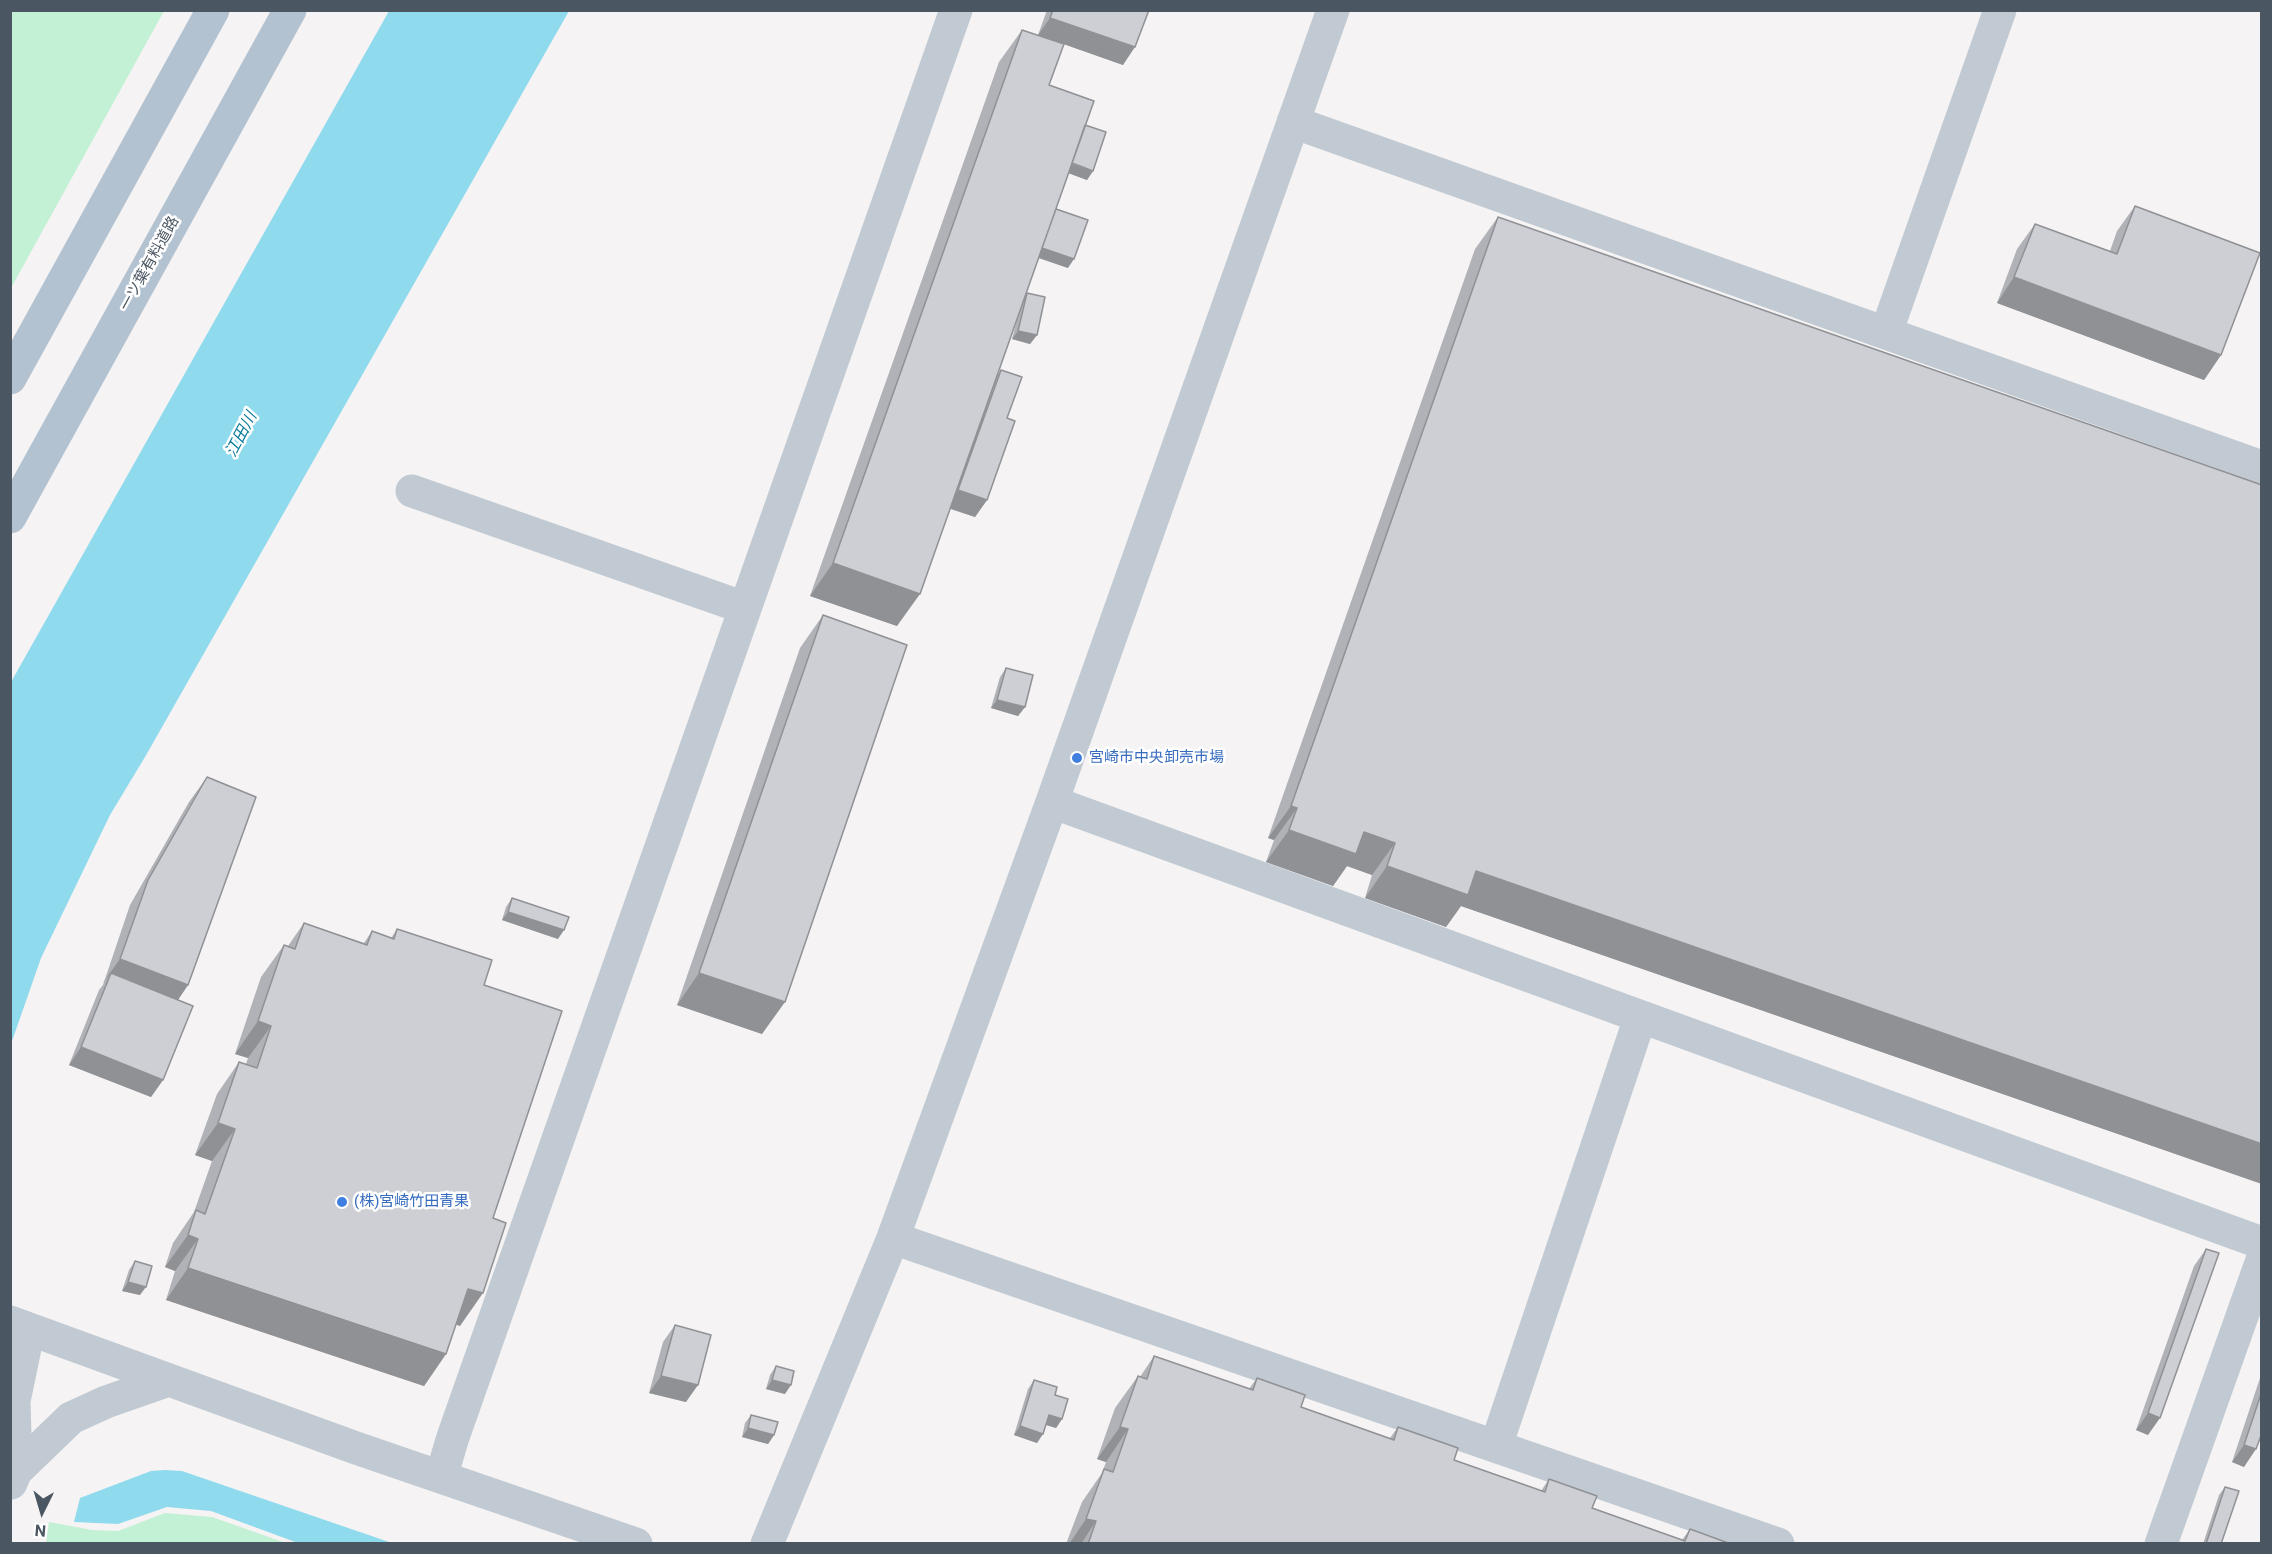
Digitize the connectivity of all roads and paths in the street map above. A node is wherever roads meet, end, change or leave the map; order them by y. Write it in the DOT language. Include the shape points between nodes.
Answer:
graph roads {
  1 [pos="213,10"];
  2 [pos="291,10"];
  3 [pos="956,10"];
  4 [pos="1333,10"];
  5 [pos="2000,10"];
  6 [pos="1293,122"];
  7 [pos="1886,333"];
  8 [pos="10,378"];
  9 [pos="2262,467"];
  10 [pos="412,491"];
  11 [pos="10,517"];
  12 [pos="746,608"];
  13 [pos="1052,802"];
  14 [pos="1640,1018"];
  15 [pos="892,1238"];
  16 [pos="2262,1243"];
  17 [pos="2262,1260"];
  18 [pos="20,1326"];
  19 [pos="169,1380"];
  20 [pos="1497,1446"];
  21 [pos="441,1477"];
  22 [pos="13,1478"];
  23 [pos="636,1544"];
  24 [pos="766,1544"];
  25 [pos="1778,1544"];
  26 [pos="2161,1544"];
  1 -- 8 [label="main road"];
  2 -- 11 [label="main road, 一ツ葉有料道路"];
  3 -- 12 [label="street"];
  4 -- 6 [label="street"];
  5 -- 7 [label="street"];
  6 -- 7 [label="street"];
  6 -- 13 [label="street"];
  7 -- 9 [label="street"];
  10 -- 12 [label="street"];
  12 -- 21 [label="street"];
  13 -- 14 [label="street"];
  13 -- 15 [label="street"];
  14 -- 16 [label="street"];
  14 -- 20 [label="street"];
  15 -- 20 [label="street"];
  15 -- 24 [label="street"];
  17 -- 26 [label="street"];
  18 -- 19 [label="street"];
  18 -- 22 [label="street"];
  19 -- 21 [label="street"];
  19 -- 22 [label="street" via="70,1418"];
  20 -- 25 [label="street"];
  21 -- 23 [label="street"];
}
